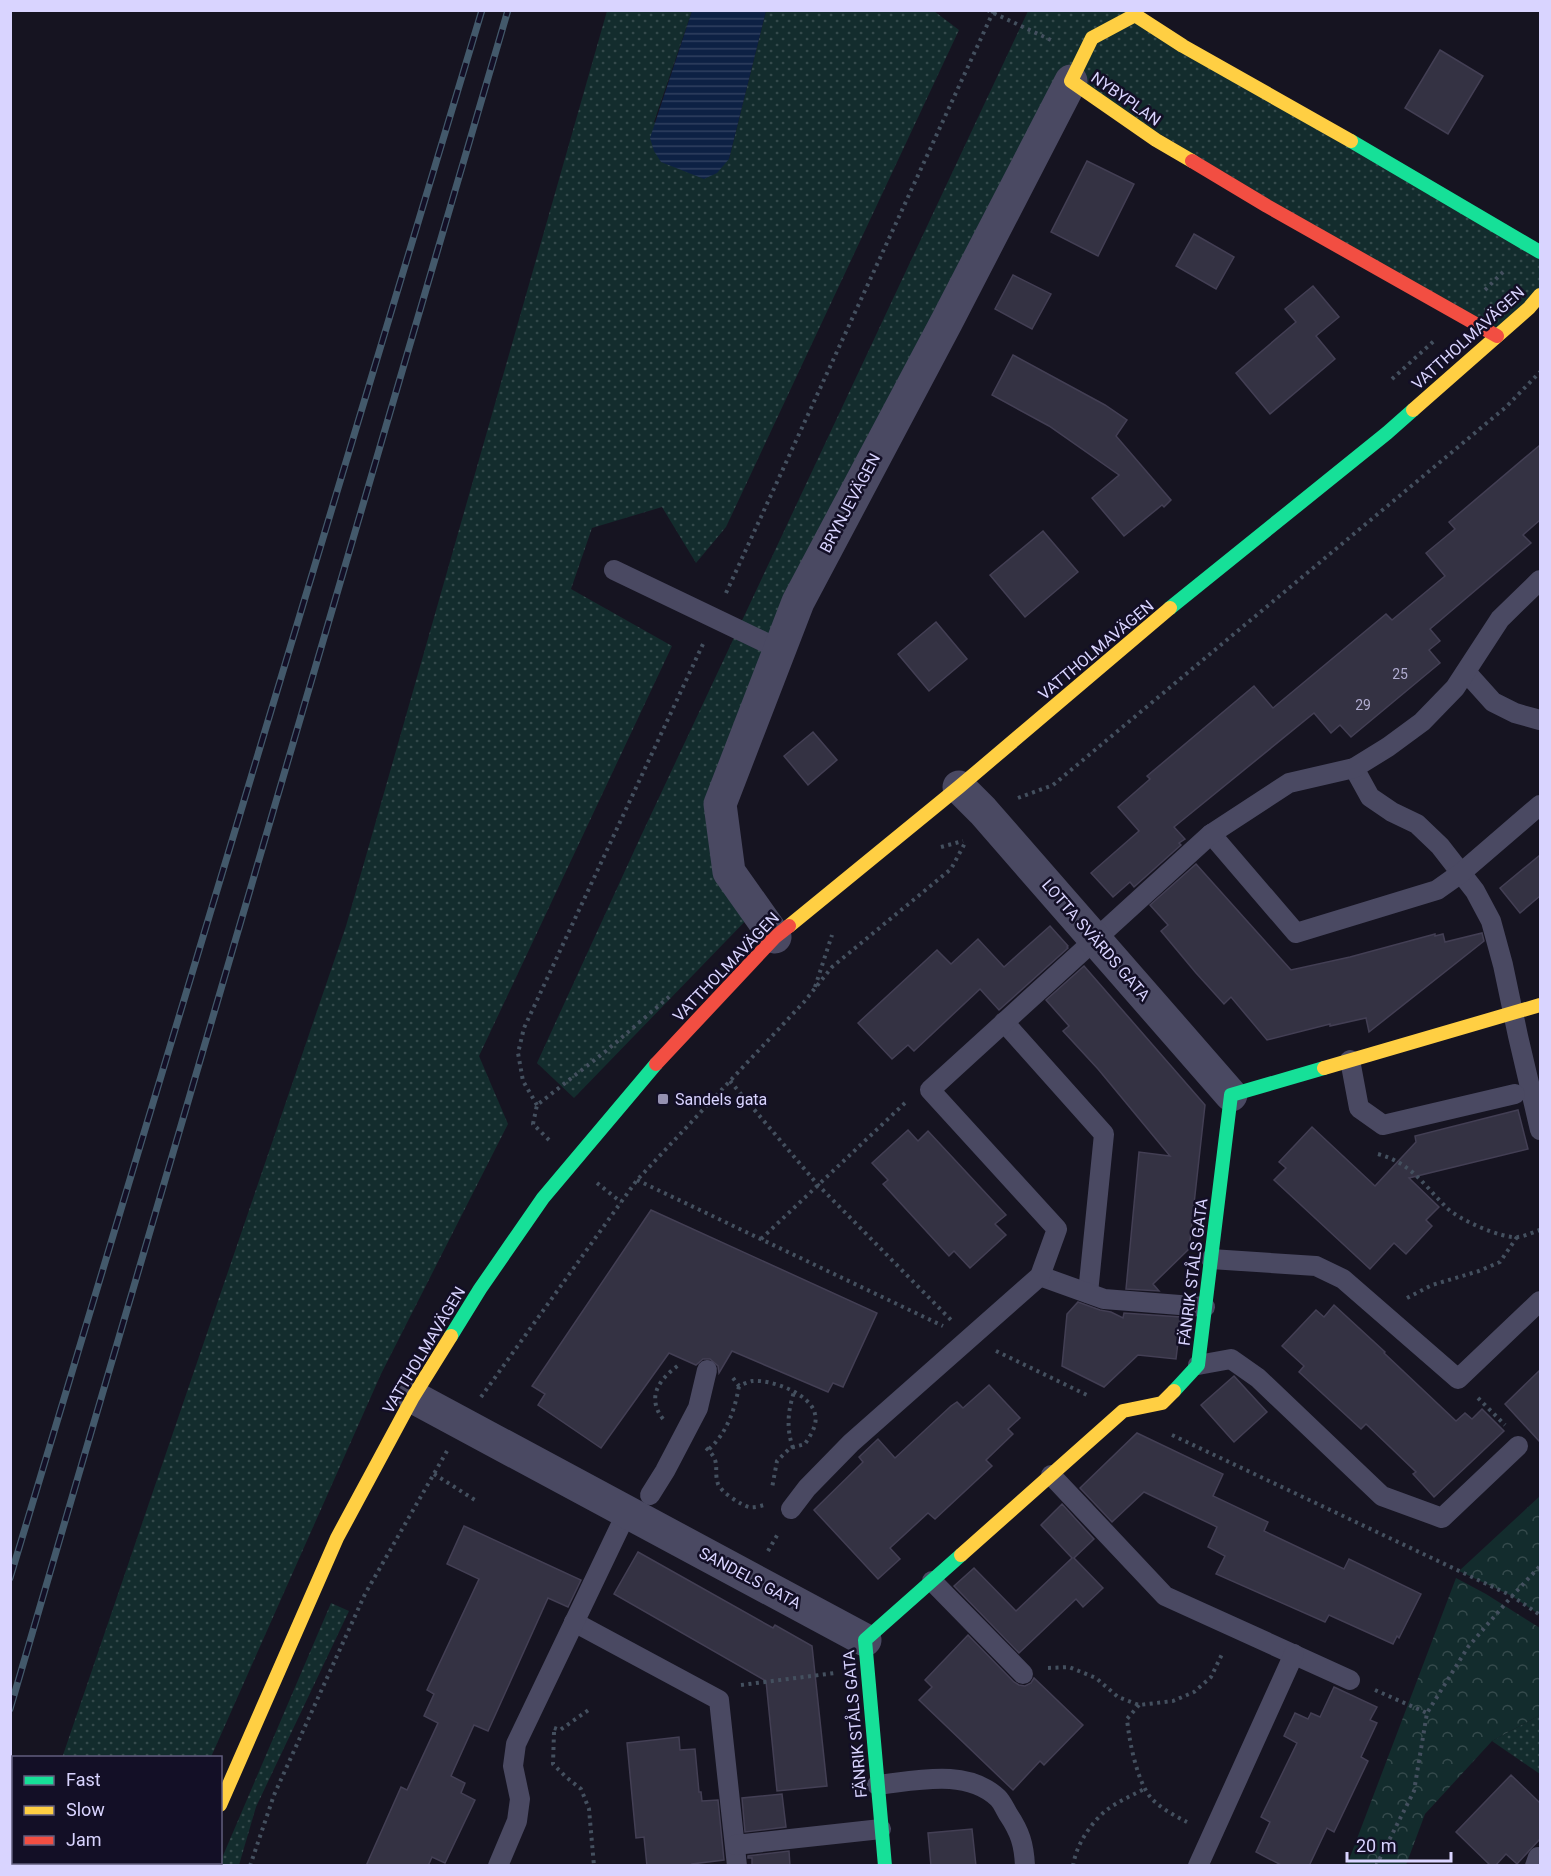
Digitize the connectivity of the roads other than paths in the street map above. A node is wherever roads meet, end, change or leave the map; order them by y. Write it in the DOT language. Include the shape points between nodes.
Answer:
graph roads {
  1 [pos="1071,81"];
  2 [pos="1535,249"];
  3 [pos="1537,306"];
  4 [pos="1497,336"];
  5 [pos="614,570"];
  6 [pos="1540,580"];
  7 [pos="779,649"];
  8 [pos="1467,672"];
  9 [pos="1540,720"];
  10 [pos="1354,768"];
  11 [pos="959,787"];
  12 [pos="1540,805"];
  13 [pos="1211,834"];
  14 [pos="1461,873"];
  15 [pos="775,937"];
  16 [pos="1095,939"];
  17 [pos="1540,1005"];
  18 [pos="1514,1013"];
  19 [pos="1004,1022"];
  20 [pos="1350,1060"];
  21 [pos="1515,1094"];
  22 [pos="1231,1095"];
  23 [pos="1540,1130"];
  24 [pos="1211,1258"];
  25 [pos="1040,1276"];
  26 [pos="1088,1293"];
  27 [pos="1540,1301"];
  28 [pos="1205,1307"];
  29 [pos="1198,1365"];
  30 [pos="707,1370"];
  31 [pos="413,1397"];
  32 [pos="1518,1446"];
  33 [pos="1051,1475"];
  34 [pos="639,1503"];
  35 [pos="791,1509"];
  36 [pos="932,1581"];
  37 [pos="574,1622"];
  38 [pos="865,1641"];
  39 [pos="1294,1654"];
  40 [pos="1023,1674"];
  41 [pos="1350,1680"];
  42 [pos="877,1785"];
  43 [pos="222,1800"];
  44 [pos="881,1829"];
  45 [pos="735,1845"];
  46 [pos="498,1866"];
  47 [pos="737,1866"];
  48 [pos="885,1866"];
  49 [pos="1025,1866"];
  50 [pos="1198,1866"];
  1 -- 2 [label="street, NYBYPLAN" via="1092,38 1135,15"];
  1 -- 4 [label="street, NYBYPLAN" via="1156,140"];
  1 -- 7 [label="street, BRYNJEVÄGEN" via="798,602"];
  3 -- 4 [label="street, VATTHOLMAVÄGEN"];
  4 -- 11 [label="street, VATTHOLMAVÄGEN" via="1387,433"];
  5 -- 7 [label="lane"];
  6 -- 8 [label="lane" via="1500,619"];
  7 -- 15 [label="street, BRYNJEVÄGEN" via="720,804 729,872"];
  8 -- 9 [label="lane" via="1493,702 1515,714"];
  8 -- 10 [label="lane" via="1422,722"];
  10 -- 13 [label="lane" via="1289,783"];
  10 -- 14 [label="lane" via="1370,797 1417,824"];
  11 -- 15 [label="street, VATTHOLMAVÄGEN"];
  11 -- 16 [label="street, LOTTA SVÄRDS GATA"];
  12 -- 14 [label="lane"];
  13 -- 14 [label="lane" via="1296,933 1437,890"];
  13 -- 16 [label="lane"];
  14 -- 18 [label="lane" via="1491,921"];
  15 -- 31 [label="street, VATTHOLMAVÄGEN" via="647,1074 543,1198"];
  16 -- 19 [label="lane"];
  16 -- 22 [label="street, LOTTA SVÄRDS GATA"];
  17 -- 18 [label="street"];
  18 -- 20 [label="street"];
  18 -- 23 [label="lane"];
  19 -- 25 [label="lane" via="930,1090 1057,1229"];
  19 -- 26 [label="lane" via="1104,1134"];
  20 -- 21 [label="lane" via="1359,1108 1383,1125"];
  20 -- 22 [label="street"];
  22 -- 24 [label="street, FÄNRIK STÅLS GATA"];
  24 -- 27 [label="lane" via="1316,1266 1343,1279 1458,1379"];
  24 -- 28 [label="street, FÄNRIK STÅLS GATA"];
  25 -- 26 [label="lane"];
  25 -- 35 [label="lane" via="851,1443"];
  26 -- 28 [label="lane" via="1104,1299"];
  28 -- 29 [label="street, FÄNRIK STÅLS GATA"];
  29 -- 32 [label="lane" via="1231,1359 1258,1378 1382,1496 1442,1518"];
  29 -- 33 [label="street, FÄNRIK STÅLS GATA" via="1162,1403 1123,1411"];
  30 -- 34 [label="lane" via="698,1408"];
  31 -- 34 [label="street, SANDELS GATA"];
  31 -- 43 [label="street, VATTHOLMAVÄGEN" via="338,1538"];
  33 -- 36 [label="street, FÄNRIK STÅLS GATA"];
  33 -- 39 [label="lane" via="1165,1596"];
  34 -- 37 [label="lane"];
  34 -- 38 [label="street, SANDELS GATA"];
  36 -- 38 [label="street, FÄNRIK STÅLS GATA"];
  36 -- 40 [label="lane"];
  37 -- 45 [label="lane" via="719,1700"];
  37 -- 46 [label="lane" via="516,1744 513,1766 520,1799 517,1821"];
  38 -- 42 [label="street, FÄNRIK STÅLS GATA"];
  39 -- 41 [label="lane"];
  39 -- 50 [label="lane"];
  42 -- 44 [label="street, FÄNRIK STÅLS GATA"];
  42 -- 49 [label="lane" via="941,1778 972,1781 998,1798 1018,1829"];
  44 -- 45 [label="lane"];
  44 -- 48 [label="street, FÄNRIK STÅLS GATA"];
  45 -- 47 [label="lane"];
}
